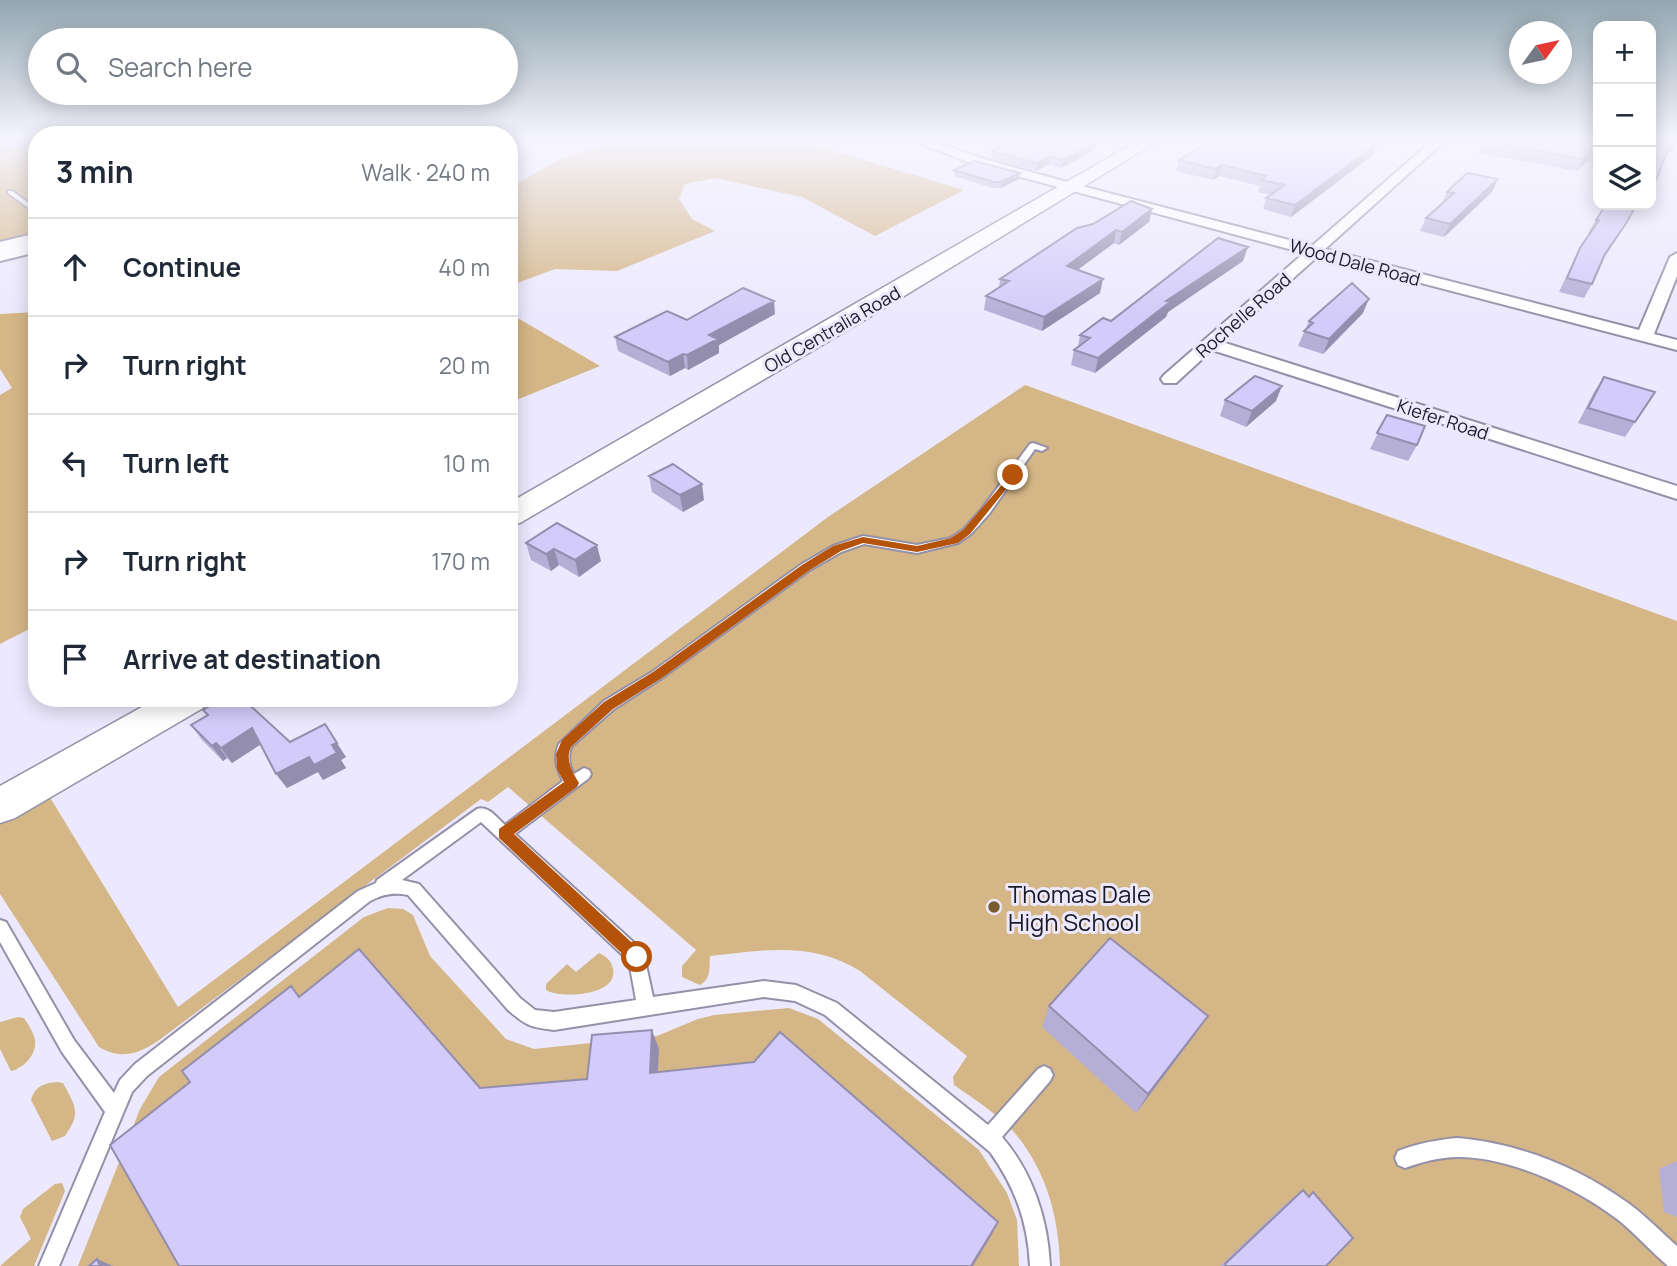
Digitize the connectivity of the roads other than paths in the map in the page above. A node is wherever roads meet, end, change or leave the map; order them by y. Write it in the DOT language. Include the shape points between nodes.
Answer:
graph roads {
  1 [pos="1051,198"];
  2 [pos="1111,198"];
  3 [pos="1376,198"];
  4 [pos="28,242"];
  5 [pos="0,249"];
  6 [pos="28,250"];
  7 [pos="1316,252"];
  8 [pos="0,257"];
  9 [pos="1677,257"];
  10 [pos="1645,337"];
  11 [pos="1210,344"];
  12 [pos="1677,345"];
  13 [pos="1170,379"];
  14 [pos="1042,449"];
  15 [pos="1677,493"];
  16 [pos="518,511"];
  17 [pos="174,707"];
  18 [pos="584,774"];
  19 [pos="572,783"];
  20 [pos="0,806"];
  21 [pos="504,834"];
  22 [pos="377,889"];
  23 [pos="0,927"];
  24 [pos="646,1007"];
  25 [pos="1044,1075"];
  26 [pos="115,1110"];
  27 [pos="989,1138"];
  28 [pos="1405,1158"];
  29 [pos="1677,1260"];
  30 [pos="50,1266"];
  31 [pos="1040,1266"];
  1 -- 16 [label="street, Old Centralia Road"];
  2 -- 7 [label="street, Wood Dale Road"];
  3 -- 7 [label="street, Rochelle Road"];
  4 -- 5 [label="main road"];
  6 -- 8 [label="street"];
  7 -- 10 [label="street, Wood Dale Road"];
  7 -- 11 [label="street, Rochelle Road"];
  9 -- 10 [label="street"];
  10 -- 12 [label="street, Wood Dale Road"];
  11 -- 13 [label="street, Rochelle Road"];
  11 -- 15 [label="street, Kiefer Road"];
  14 -- 19 [label="lane" via="1033,446 985,512 954,541 917,549 863,540 837,549 609,705 566,744 564,769"];
  17 -- 20 [label="street"];
  18 -- 19 [label="lane"];
  19 -- 21 [label="lane"];
  21 -- 22 [label="lane" via="482,813"];
  21 -- 24 [label="lane" via="637,957"];
  22 -- 24 [label="lane" via="398,885 413,889 531,1018 554,1021"];
  22 -- 26 [label="lane" via="141,1070 126,1086"];
  23 -- 26 [label="lane" via="68,1046"];
  24 -- 27 [label="lane" via="764,989 796,993 831,1009"];
  25 -- 27 [label="lane"];
  26 -- 30 [label="lane"];
  27 -- 31 [label="lane" via="1018,1173 1033,1213"];
  28 -- 29 [label="lane" via="1424,1149 1504,1153 1559,1175 1614,1205"];
}
